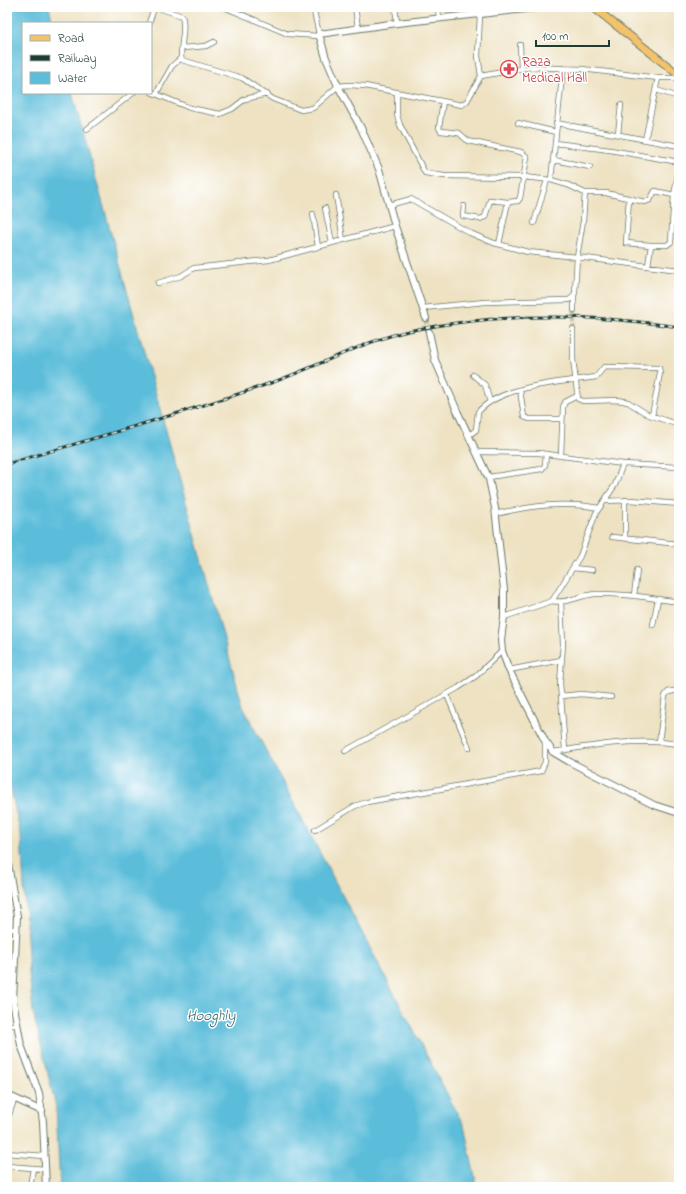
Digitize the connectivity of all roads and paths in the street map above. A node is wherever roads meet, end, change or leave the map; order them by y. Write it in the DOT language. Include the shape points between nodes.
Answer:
graph roads {
  1 [pos="224,7"];
  2 [pos="313,7"];
  3 [pos="355,7"];
  4 [pos="395,7"];
  5 [pos="438,7"];
  6 [pos="544,7"];
  7 [pos="593,7"];
  8 [pos="480,14"];
  9 [pos="439,19"];
  10 [pos="149,22"];
  11 [pos="397,23"];
  12 [pos="358,28"];
  13 [pos="319,35"];
  14 [pos="214,42"];
  15 [pos="520,45"];
  16 [pos="182,48"];
  17 [pos="181,58"];
  18 [pos="521,68"];
  19 [pos="563,68"];
  20 [pos="481,76"];
  21 [pos="679,76"];
  22 [pos="658,78"];
  23 [pos="338,86"];
  24 [pos="656,90"];
  25 [pos="397,92"];
  26 [pos="153,93"];
  27 [pos="132,94"];
  28 [pos="267,94"];
  29 [pos="679,97"];
  30 [pos="443,101"];
  31 [pos="620,105"];
  32 [pos="518,123"];
  33 [pos="556,123"];
  34 [pos="87,129"];
  35 [pos="556,132"];
  36 [pos="618,134"];
  37 [pos="645,140"];
  38 [pos="555,143"];
  39 [pos="679,146"];
  40 [pos="554,160"];
  41 [pos="679,162"];
  42 [pos="590,167"];
  43 [pos="679,170"];
  44 [pos="524,177"];
  45 [pos="549,180"];
  46 [pos="585,193"];
  47 [pos="336,195"];
  48 [pos="674,195"];
  49 [pos="629,198"];
  50 [pos="508,202"];
  51 [pos="389,205"];
  52 [pos="464,206"];
  53 [pos="325,208"];
  54 [pos="313,214"];
  55 [pos="534,223"];
  56 [pos="395,226"];
  57 [pos="344,240"];
  58 [pos="332,244"];
  59 [pos="500,244"];
  60 [pos="651,245"];
  61 [pos="318,247"];
  62 [pos="577,257"];
  63 [pos="648,266"];
  64 [pos="679,270"];
  65 [pos="158,283"];
  66 [pos="574,296"];
  67 [pos="423,308"];
  68 [pos="574,310"];
  69 [pos="426,318"];
  70 [pos="574,329"];
  71 [pos="429,332"];
  72 [pos="473,375"];
  73 [pos="574,380"];
  74 [pos="520,390"];
  75 [pos="577,396"];
  76 [pos="490,402"];
  77 [pos="652,416"];
  78 [pos="562,419"];
  79 [pos="679,425"];
  80 [pos="468,435"];
  81 [pos="477,452"];
  82 [pos="546,454"];
  83 [pos="561,455"];
  84 [pos="623,464"];
  85 [pos="679,466"];
  86 [pos="488,477"];
  87 [pos="625,500"];
  88 [pos="604,501"];
  89 [pos="679,504"];
  90 [pos="599,508"];
  91 [pos="679,509"];
  92 [pos="495,514"];
  93 [pos="612,537"];
  94 [pos="679,537"];
  95 [pos="625,538"];
  96 [pos="679,544"];
  97 [pos="573,568"];
  98 [pos="592,570"];
  99 [pos="637,570"];
  100 [pos="679,594"];
  101 [pos="634,596"];
  102 [pos="658,599"];
  103 [pos="679,599"];
  104 [pos="552,601"];
  105 [pos="561,602"];
  106 [pos="679,602"];
  107 [pos="504,617"];
  108 [pos="654,625"];
  109 [pos="502,651"];
  110 [pos="562,660"];
  111 [pos="509,670"];
  112 [pos="679,690"];
  113 [pos="447,695"];
  114 [pos="561,696"];
  115 [pos="611,697"];
  116 [pos="545,741"];
  117 [pos="660,742"];
  118 [pos="679,744"];
  119 [pos="469,748"];
  120 [pos="565,750"];
  121 [pos="345,751"];
  122 [pos="553,752"];
  123 [pos="679,813"];
  124 [pos="315,830"];
  125 [pos="7,858"];
  126 [pos="7,865"];
  127 [pos="7,929"];
  128 [pos="17,929"];
  129 [pos="10,1000"];
  130 [pos="7,1025"];
  131 [pos="17,1026"];
  132 [pos="7,1095"];
  133 [pos="15,1098"];
  134 [pos="42,1111"];
  135 [pos="7,1120"];
  136 [pos="7,1153"];
  137 [pos="44,1156"];
  138 [pos="7,1166"];
  139 [pos="33,1168"];
  140 [pos="45,1170"];
  141 [pos="30,1187"];
  142 [pos="46,1187"];
  1 -- 13 [label="street" via="288,34"];
  2 -- 13 [label="street"];
  3 -- 12 [label="street"];
  4 -- 11 [label="street"];
  5 -- 9 [label="street"];
  6 -- 8 [label="street"];
  7 -- 21 [label="main road"];
  8 -- 9 [label="street"];
  8 -- 20 [label="street" via="478,56"];
  9 -- 11 [label="street"];
  10 -- 16 [label="street" via="152,10 156,7 182,16"];
  11 -- 12 [label="street"];
  12 -- 13 [label="street"];
  13 -- 23 [label="street"];
  14 -- 16 [label="street" via="206,46"];
  15 -- 18 [label="street"];
  16 -- 17 [label="street"];
  17 -- 26 [label="street" via="172,66"];
  17 -- 28 [label="street" via="242,78"];
  18 -- 19 [label="street"];
  18 -- 20 [label="street"];
  19 -- 22 [label="street"];
  19 -- 33 [label="street"];
  20 -- 30 [label="street" via="465,104 457,105"];
  21 -- 22 [label="street"];
  22 -- 24 [label="street"];
  23 -- 25 [label="street" via="366,86"];
  23 -- 28 [label="street" via="321,103 308,110 293,108"];
  23 -- 51 [label="street" via="373,153"];
  24 -- 29 [label="street"];
  24 -- 37 [label="street"];
  25 -- 30 [label="street"];
  25 -- 44 [label="street" via="397,115 400,126 425,173 448,176"];
  26 -- 28 [label="street" via="190,108 220,114 232,109 245,98"];
  27 -- 34 [label="street"];
  30 -- 44 [label="street" via="440,130 461,134 468,141 526,154 528,159"];
  31 -- 36 [label="street"];
  32 -- 35 [label="street"];
  33 -- 35 [label="street"];
  33 -- 36 [label="street"];
  35 -- 38 [label="street"];
  36 -- 37 [label="street"];
  37 -- 39 [label="street"];
  38 -- 40 [label="street"];
  38 -- 41 [label="street"];
  40 -- 42 [label="street"];
  40 -- 45 [label="street"];
  43 -- 48 [label="street"];
  44 -- 45 [label="street"];
  44 -- 50 [label="street" via="519,200"];
  45 -- 46 [label="street"];
  45 -- 55 [label="street"];
  46 -- 49 [label="street" via="603,193"];
  46 -- 62 [label="street"];
  47 -- 57 [label="street"];
  48 -- 49 [label="street" via="655,191 648,201"];
  48 -- 60 [label="street" via="674,221 670,244"];
  49 -- 60 [label="street" via="626,243"];
  50 -- 52 [label="street" via="490,200 485,218 480,219 463,216"];
  50 -- 59 [label="street"];
  51 -- 56 [label="street"];
  51 -- 59 [label="street" via="408,199 415,200 470,233"];
  53 -- 58 [label="street"];
  54 -- 61 [label="street"];
  56 -- 57 [label="street"];
  56 -- 67 [label="street"];
  57 -- 58 [label="street"];
  58 -- 61 [label="street"];
  59 -- 62 [label="street" via="536,253"];
  60 -- 63 [label="street"];
  61 -- 65 [label="street" via="269,260 194,268"];
  62 -- 63 [label="street"];
  62 -- 66 [label="street"];
  63 -- 64 [label="street"];
  66 -- 67 [label="street" via="565,301 485,302"];
  66 -- 68 [label="street"];
  67 -- 69 [label="street"];
  70 -- 73 [label="street"];
  71 -- 80 [label="street" via="435,360"];
  72 -- 76 [label="street" via="485,385"];
  73 -- 74 [label="street"];
  73 -- 75 [label="street"];
  73 -- 77 [label="street" via="596,377 604,367 658,367 660,373"];
  74 -- 76 [label="street"];
  74 -- 78 [label="street" via="524,417"];
  75 -- 77 [label="street" via="580,401 628,402"];
  75 -- 78 [label="street" via="564,405"];
  76 -- 80 [label="street" via="478,412 476,430"];
  77 -- 79 [label="street"];
  78 -- 83 [label="street"];
  80 -- 81 [label="street"];
  81 -- 82 [label="street"];
  81 -- 86 [label="street"];
  82 -- 83 [label="street"];
  82 -- 86 [label="street" via="542,469"];
  83 -- 84 [label="street"];
  84 -- 85 [label="street"];
  84 -- 88 [label="street" via="615,485"];
  86 -- 92 [label="street"];
  87 -- 88 [label="street"];
  87 -- 89 [label="street"];
  87 -- 95 [label="street"];
  88 -- 90 [label="street"];
  90 -- 92 [label="street" via="584,505 542,505"];
  90 -- 97 [label="street" via="585,547"];
  91 -- 94 [label="street"];
  92 -- 107 [label="street" via="504,590"];
  93 -- 95 [label="street"];
  95 -- 96 [label="street"];
  97 -- 98 [label="street"];
  97 -- 104 [label="street"];
  99 -- 101 [label="street"];
  100 -- 103 [label="street"];
  101 -- 102 [label="street"];
  101 -- 105 [label="street" via="587,595"];
  102 -- 106 [label="street"];
  102 -- 108 [label="street"];
  104 -- 105 [label="street"];
  104 -- 107 [label="street"];
  105 -- 110 [label="street"];
  107 -- 109 [label="street"];
  109 -- 111 [label="street"];
  109 -- 113 [label="street" via="476,676"];
  110 -- 111 [label="street"];
  110 -- 114 [label="street"];
  111 -- 116 [label="street"];
  112 -- 117 [label="street" via="668,692 665,696"];
  113 -- 119 [label="street"];
  113 -- 121 [label="street"];
  114 -- 115 [label="street" via="581,694"];
  114 -- 120 [label="street"];
  116 -- 122 [label="street"];
  116 -- 124 [label="street" via="546,762 541,771 367,802 355,806"];
  117 -- 118 [label="street"];
  117 -- 120 [label="street" via="625,742"];
  120 -- 122 [label="street"];
  122 -- 123 [label="street" via="649,802"];
  125 -- 126 [label="street"];
  126 -- 128 [label="street" via="17,908"];
  127 -- 128 [label="street"];
  128 -- 129 [label="street"];
  129 -- 131 [label="street"];
  130 -- 131 [label="street"];
  131 -- 134 [label="street" via="39,1093"];
  132 -- 133 [label="street"];
  133 -- 134 [label="street"];
  133 -- 135 [label="street"];
  134 -- 137 [label="street"];
  136 -- 137 [label="street"];
  137 -- 140 [label="street"];
  138 -- 139 [label="street"];
  139 -- 140 [label="street"];
  139 -- 141 [label="street"];
  140 -- 142 [label="street"];
}
